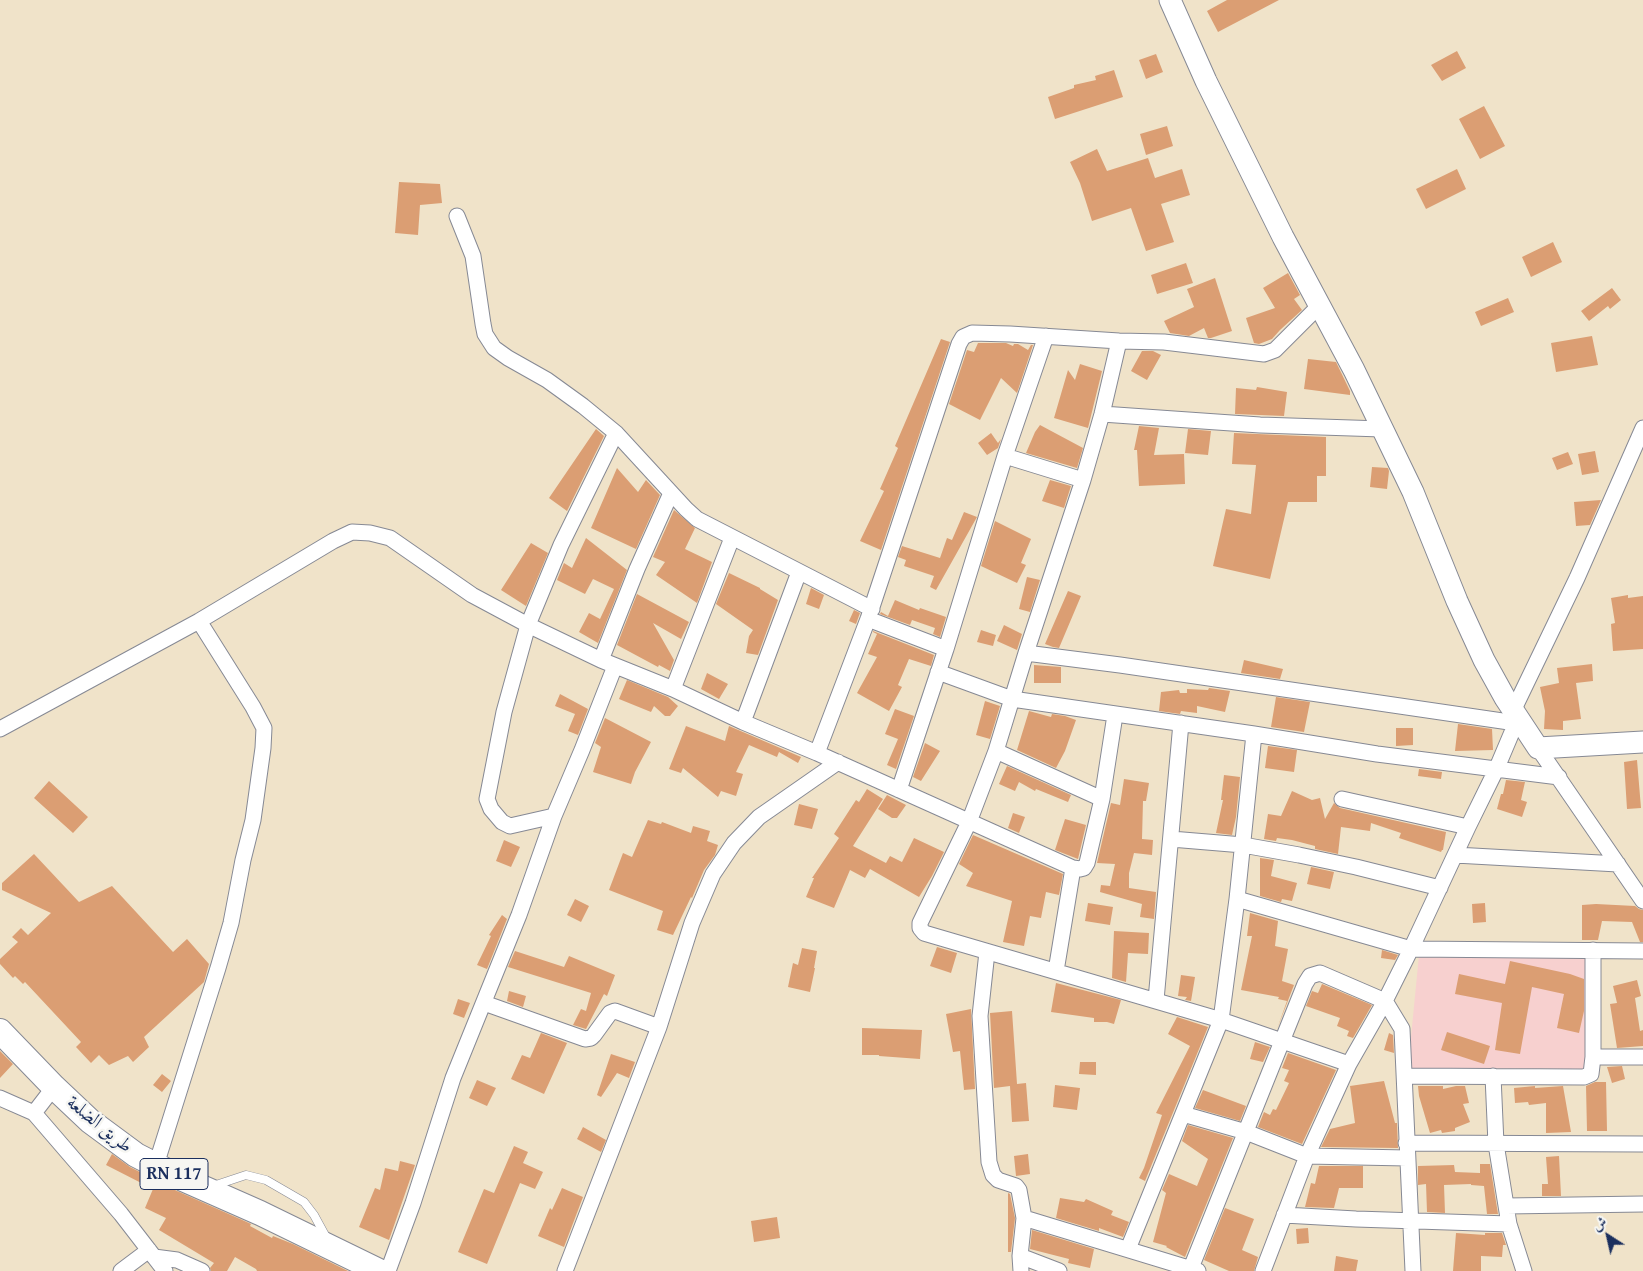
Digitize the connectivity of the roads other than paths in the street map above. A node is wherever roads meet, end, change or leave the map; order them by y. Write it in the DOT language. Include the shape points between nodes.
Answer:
graph roads {
  1 [pos="1170,0"];
  2 [pos="457,216"];
  3 [pos="1320,306"];
  4 [pos="1046,336"];
  5 [pos="1119,341"];
  6 [pos="1102,414"];
  7 [pos="1382,429"];
  8 [pos="616,434"];
  9 [pos="1642,438"];
  10 [pos="1005,456"];
  11 [pos="1083,480"];
  12 [pos="671,493"];
  13 [pos="732,538"];
  14 [pos="799,572"];
  15 [pos="870,614"];
  16 [pos="199,621"];
  17 [pos="528,625"];
  18 [pos="946,649"];
  19 [pos="1026,653"];
  20 [pos="600,660"];
  21 [pos="615,666"];
  22 [pos="938,672"];
  23 [pos="673,689"];
  24 [pos="1012,699"];
  25 [pos="1115,715"];
  26 [pos="1516,718"];
  27 [pos="743,722"];
  28 [pos="1181,723"];
  29 [pos="0,729"];
  30 [pos="1254,734"];
  31 [pos="1643,742"];
  32 [pos="1538,748"];
  33 [pos="996,751"];
  34 [pos="817,753"];
  35 [pos="838,762"];
  36 [pos="1496,770"];
  37 [pos="1559,777"];
  38 [pos="899,790"];
  39 [pos="1102,799"];
  40 [pos="1342,799"];
  41 [pos="554,816"];
  42 [pos="969,822"];
  43 [pos="1468,827"];
  44 [pos="1171,839"];
  45 [pos="1242,845"];
  46 [pos="1455,855"];
  47 [pos="1618,864"];
  48 [pos="1073,868"];
  49 [pos="1440,888"];
  50 [pos="1237,899"];
  51 [pos="1643,901"];
  52 [pos="1411,949"];
  53 [pos="1593,950"];
  54 [pos="987,952"];
  55 [pos="1643,952"];
  56 [pos="1056,971"];
  57 [pos="1156,1000"];
  58 [pos="1385,1001"];
  59 [pos="484,1003"];
  60 [pos="1221,1020"];
  61 [pos="659,1026"];
  62 [pos="0,1031"];
  63 [pos="1283,1041"];
  64 [pos="1593,1057"];
  65 [pos="1643,1057"];
  66 [pos="1349,1064"];
  67 [pos="1405,1076"];
  68 [pos="1493,1076"];
  69 [pos="54,1087"];
  70 [pos="0,1098"];
  71 [pos="34,1113"];
  72 [pos="1183,1114"];
  73 [pos="1246,1132"];
  74 [pos="1496,1144"];
  75 [pos="1643,1144"];
  76 [pos="1407,1150"];
  77 [pos="1307,1156"];
  78 [pos="156,1165"];
  79 [pos="207,1189"];
  80 [pos="1643,1204"];
  81 [pos="1506,1206"];
  82 [pos="1284,1215"];
  83 [pos="1024,1218"];
  84 [pos="1410,1221"];
  85 [pos="1509,1224"];
  86 [pos="332,1248"];
  87 [pos="1128,1249"];
  88 [pos="152,1253"];
  89 [pos="1021,1263"];
  90 [pos="1195,1270"];
  91 [pos="121,1271"];
  92 [pos="165,1271"];
  93 [pos="202,1271"];
  94 [pos="379,1271"];
  95 [pos="388,1271"];
  96 [pos="565,1271"];
  97 [pos="1059,1271"];
  98 [pos="1263,1271"];
  99 [pos="1413,1271"];
  100 [pos="1524,1271"];
  1 -- 3 [label="street" via="1206,81"];
  2 -- 8 [label="street" via="473,256 483,324 494,348 547,380"];
  3 -- 5 [label="street" via="1275,350 1264,354 1164,342"];
  3 -- 7 [label="street"];
  4 -- 5 [label="street"];
  4 -- 10 [label="street"];
  4 -- 15 [label="street" via="972,334 963,337"];
  5 -- 6 [label="street"];
  6 -- 7 [label="street"];
  6 -- 11 [label="street"];
  7 -- 26 [label="street" via="1413,492 1484,660"];
  8 -- 12 [label="street"];
  8 -- 17 [label="street" via="561,545"];
  9 -- 26 [label="street" via="1576,578"];
  10 -- 11 [label="street"];
  10 -- 18 [label="street"];
  11 -- 19 [label="street"];
  12 -- 13 [label="street" via="698,519"];
  12 -- 20 [label="street"];
  13 -- 14 [label="street"];
  13 -- 23 [label="street"];
  14 -- 15 [label="street"];
  14 -- 27 [label="street"];
  15 -- 18 [label="street"];
  15 -- 34 [label="street"];
  16 -- 17 [label="street" via="352,532 390,538 472,595"];
  16 -- 29 [label="street"];
  16 -- 78 [label="street" via="264,728 263,748 253,820 231,922"];
  17 -- 20 [label="street"];
  17 -- 41 [label="street" via="504,712 487,800 496,816 510,826"];
  18 -- 22 [label="street"];
  19 -- 24 [label="street"];
  19 -- 26 [label="street"];
  20 -- 21 [label="street"];
  21 -- 23 [label="street"];
  21 -- 41 [label="street"];
  22 -- 24 [label="street"];
  22 -- 38 [label="street"];
  23 -- 27 [label="street"];
  24 -- 25 [label="street"];
  24 -- 33 [label="street"];
  25 -- 28 [label="street"];
  25 -- 39 [label="street"];
  26 -- 32 [label="street"];
  26 -- 36 [label="street"];
  27 -- 34 [label="street"];
  28 -- 30 [label="street"];
  28 -- 44 [label="street"];
  30 -- 36 [label="street"];
  30 -- 45 [label="street"];
  31 -- 32 [label="street"];
  32 -- 37 [label="street"];
  33 -- 39 [label="street"];
  33 -- 42 [label="street"];
  34 -- 35 [label="street"];
  35 -- 38 [label="street"];
  35 -- 61 [label="street" via="759,817 728,851 713,874 692,924"];
  36 -- 37 [label="street"];
  36 -- 43 [label="street"];
  37 -- 47 [label="street"];
  38 -- 42 [label="street"];
  39 -- 48 [label="street" via="1087,863 1080,870"];
  40 -- 43 [label="street"];
  41 -- 59 [label="street"];
  42 -- 48 [label="street"];
  42 -- 54 [label="street" via="920,928 924,933"];
  43 -- 46 [label="street"];
  44 -- 45 [label="street"];
  44 -- 57 [label="street"];
  45 -- 49 [label="street" via="1356,867"];
  45 -- 50 [label="street"];
  46 -- 47 [label="street"];
  46 -- 49 [label="street"];
  47 -- 51 [label="street"];
  48 -- 56 [label="street"];
  49 -- 52 [label="street"];
  50 -- 52 [label="street"];
  50 -- 60 [label="street"];
  52 -- 53 [label="street"];
  52 -- 58 [label="street"];
  53 -- 55 [label="street"];
  53 -- 64 [label="street"];
  54 -- 56 [label="street"];
  54 -- 83 [label="street" via="980,1016 989,1162 998,1180 1020,1190"];
  56 -- 57 [label="street"];
  57 -- 60 [label="street"];
  58 -- 63 [label="street" via="1320,973 1314,974 1305,984"];
  58 -- 66 [label="street"];
  58 -- 67 [label="street" via="1402,1029"];
  59 -- 61 [label="street" via="585,1039 591,1038 615,1011"];
  59 -- 95 [label="street" via="454,1078"];
  60 -- 63 [label="street"];
  60 -- 72 [label="street"];
  61 -- 96 [label="street"];
  62 -- 69 [label="main road, طريق الضلعة / RN 117"];
  63 -- 66 [label="street"];
  63 -- 73 [label="street"];
  64 -- 65 [label="street"];
  64 -- 68 [label="street" via="1591,1074 1584,1077"];
  66 -- 77 [label="street"];
  67 -- 68 [label="street"];
  67 -- 76 [label="street"];
  68 -- 74 [label="street"];
  69 -- 71 [label="street"];
  69 -- 78 [label="main road, طريق الضلعة / RN 117" via="90,1121 136,1155"];
  70 -- 71 [label="street"];
  71 -- 88 [label="street"];
  72 -- 73 [label="street"];
  72 -- 87 [label="street"];
  73 -- 77 [label="street"];
  73 -- 90 [label="street"];
  74 -- 75 [label="street"];
  74 -- 76 [label="street"];
  74 -- 81 [label="street"];
  76 -- 77 [label="street"];
  76 -- 84 [label="street"];
  77 -- 82 [label="street"];
  78 -- 79 [label="main road, طريق الضلعة / RN 117"];
  79 -- 86 [label="main road, طريق الضلعة / RN 117"];
  79 -- 86 [label="lane" via="246,1175 266,1180 304,1202"];
  80 -- 81 [label="street"];
  81 -- 85 [label="street"];
  82 -- 84 [label="street"];
  82 -- 98 [label="street"];
  83 -- 87 [label="street"];
  83 -- 89 [label="street"];
  84 -- 85 [label="street"];
  84 -- 99 [label="street"];
  85 -- 100 [label="street"];
  86 -- 94 [label="main road, طريق الضلعة / RN 117"];
  87 -- 90 [label="street"];
  88 -- 91 [label="street"];
  88 -- 92 [label="street"];
  88 -- 93 [label="street"];
  89 -- 97 [label="street"];
}
